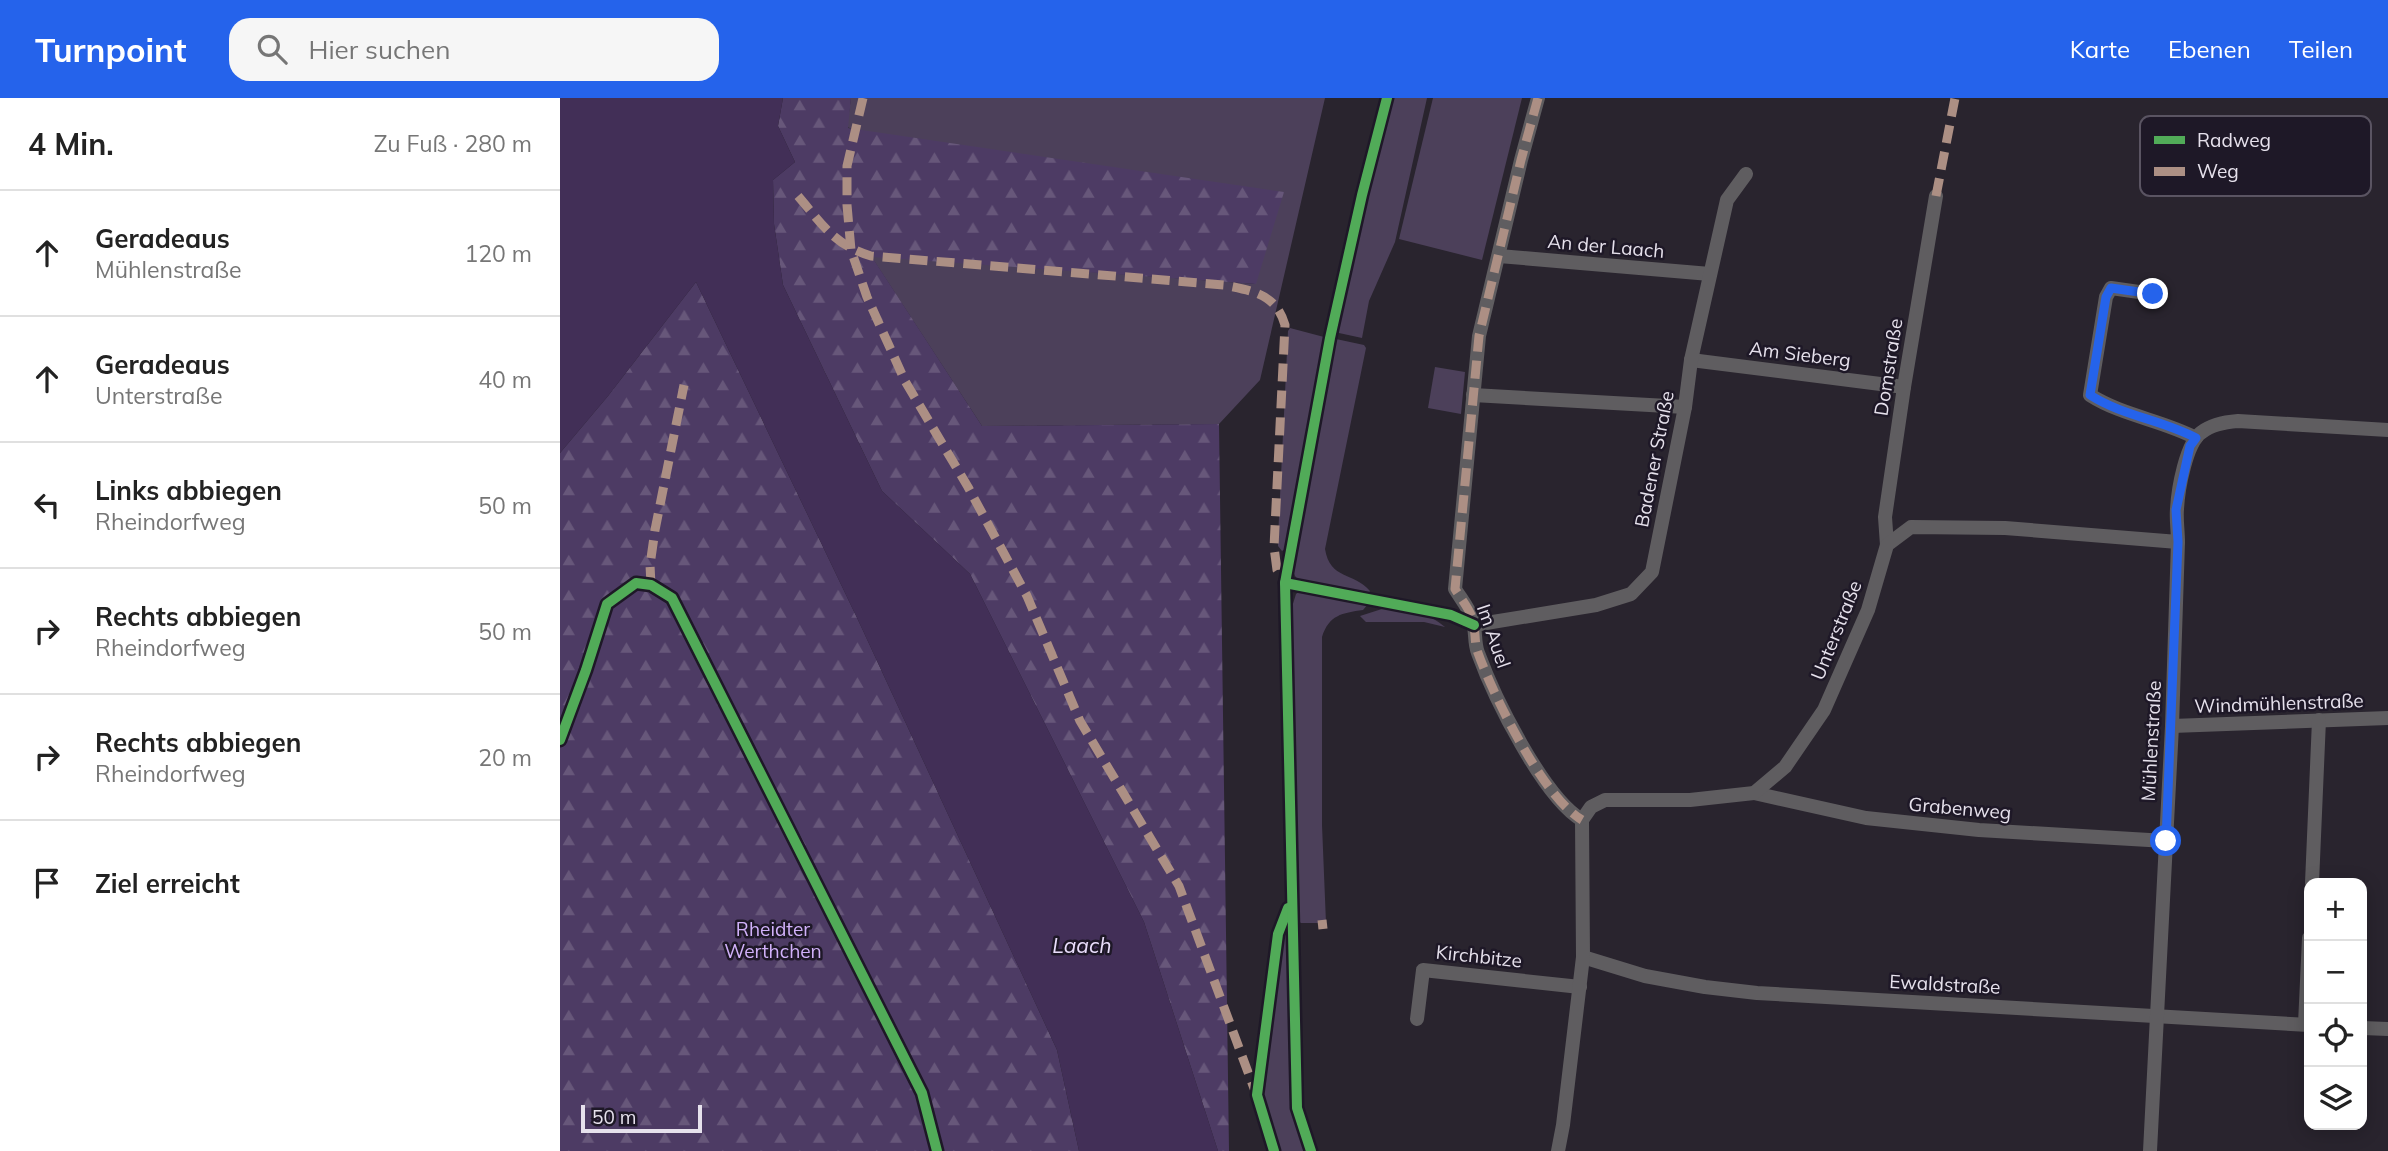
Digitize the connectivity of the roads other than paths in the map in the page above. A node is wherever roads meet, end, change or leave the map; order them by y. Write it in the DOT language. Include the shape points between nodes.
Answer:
graph roads {
  1 [pos="1538,98"];
  2 [pos="1746,174"];
  3 [pos="1936,196"];
  4 [pos="1499,256"];
  5 [pos="1710,274"];
  6 [pos="2153,294"];
  7 [pos="1691,360"];
  8 [pos="1904,387"];
  9 [pos="1473,395"];
  10 [pos="1685,407"];
  11 [pos="2388,430"];
  12 [pos="2196,438"];
  13 [pos="2178,542"];
  14 [pos="1887,545"];
  15 [pos="1474,625"];
  16 [pos="2388,718"];
  17 [pos="2319,720"];
  18 [pos="2172,726"];
  19 [pos="1754,793"];
  20 [pos="1582,820"];
  21 [pos="2166,841"];
  22 [pos="2312,878"];
  23 [pos="2309,941"];
  24 [pos="1583,957"];
  25 [pos="1580,987"];
  26 [pos="2307,1004"];
  27 [pos="2157,1015"];
  28 [pos="1417,1019"];
  29 [pos="2304,1025"];
  30 [pos="2367,1028"];
  31 [pos="2388,1029"];
  32 [pos="1558,1151"];
  33 [pos="2150,1151"];
  1 -- 4 [label="street, Im Auel"];
  2 -- 5 [label="street, Badener Straße" via="1727,200"];
  3 -- 8 [label="street, Domstraße"];
  4 -- 5 [label="street, An der Laach"];
  4 -- 9 [label="street, Im Auel" via="1479,336"];
  5 -- 7 [label="street, Badener Straße"];
  6 -- 12 [label="street" via="2111,288 2090,395 2106,406"];
  7 -- 8 [label="street, Am Sieberg"];
  7 -- 10 [label="street, Badener Straße"];
  8 -- 14 [label="street, Domstraße" via="1885,517"];
  9 -- 10 [label="street"];
  9 -- 15 [label="street, Im Auel" via="1455,589"];
  10 -- 15 [label="street, Badener Straße" via="1652,572 1631,594 1596,605"];
  11 -- 12 [label="street" via="2238,421 2210,428"];
  12 -- 13 [label="street" via="2176,510"];
  13 -- 14 [label="street" via="2005,528 1911,527"];
  13 -- 18 [label="street, Mühlenstraße"];
  14 -- 19 [label="street, Unterstraße" via="1868,610 1824,710 1785,768"];
  15 -- 20 [label="street, Im Auel" via="1476,649 1492,688 1528,755 1559,802"];
  16 -- 17 [label="street, Windmühlenstraße"];
  17 -- 18 [label="street, Windmühlenstraße"];
  17 -- 22 [label="street"];
  18 -- 21 [label="street, Mühlenstraße"];
  19 -- 20 [label="street" via="1690,800 1605,800 1591,807"];
  19 -- 21 [label="street, Grabenweg" via="1866,818 1979,831"];
  20 -- 24 [label="street"];
  21 -- 27 [label="street, Mühlenstraße"];
  23 -- 26 [label="street"];
  24 -- 25 [label="street"];
  24 -- 27 [label="street, Ewaldstraße" via="1645,976 1757,993"];
  25 -- 28 [label="street, Kirchbitze" via="1423,970"];
  25 -- 32 [label="street"];
  27 -- 29 [label="street, Ewaldstraße"];
  27 -- 33 [label="street, Mühlenstraße"];
  30 -- 31 [label="street"];
}
